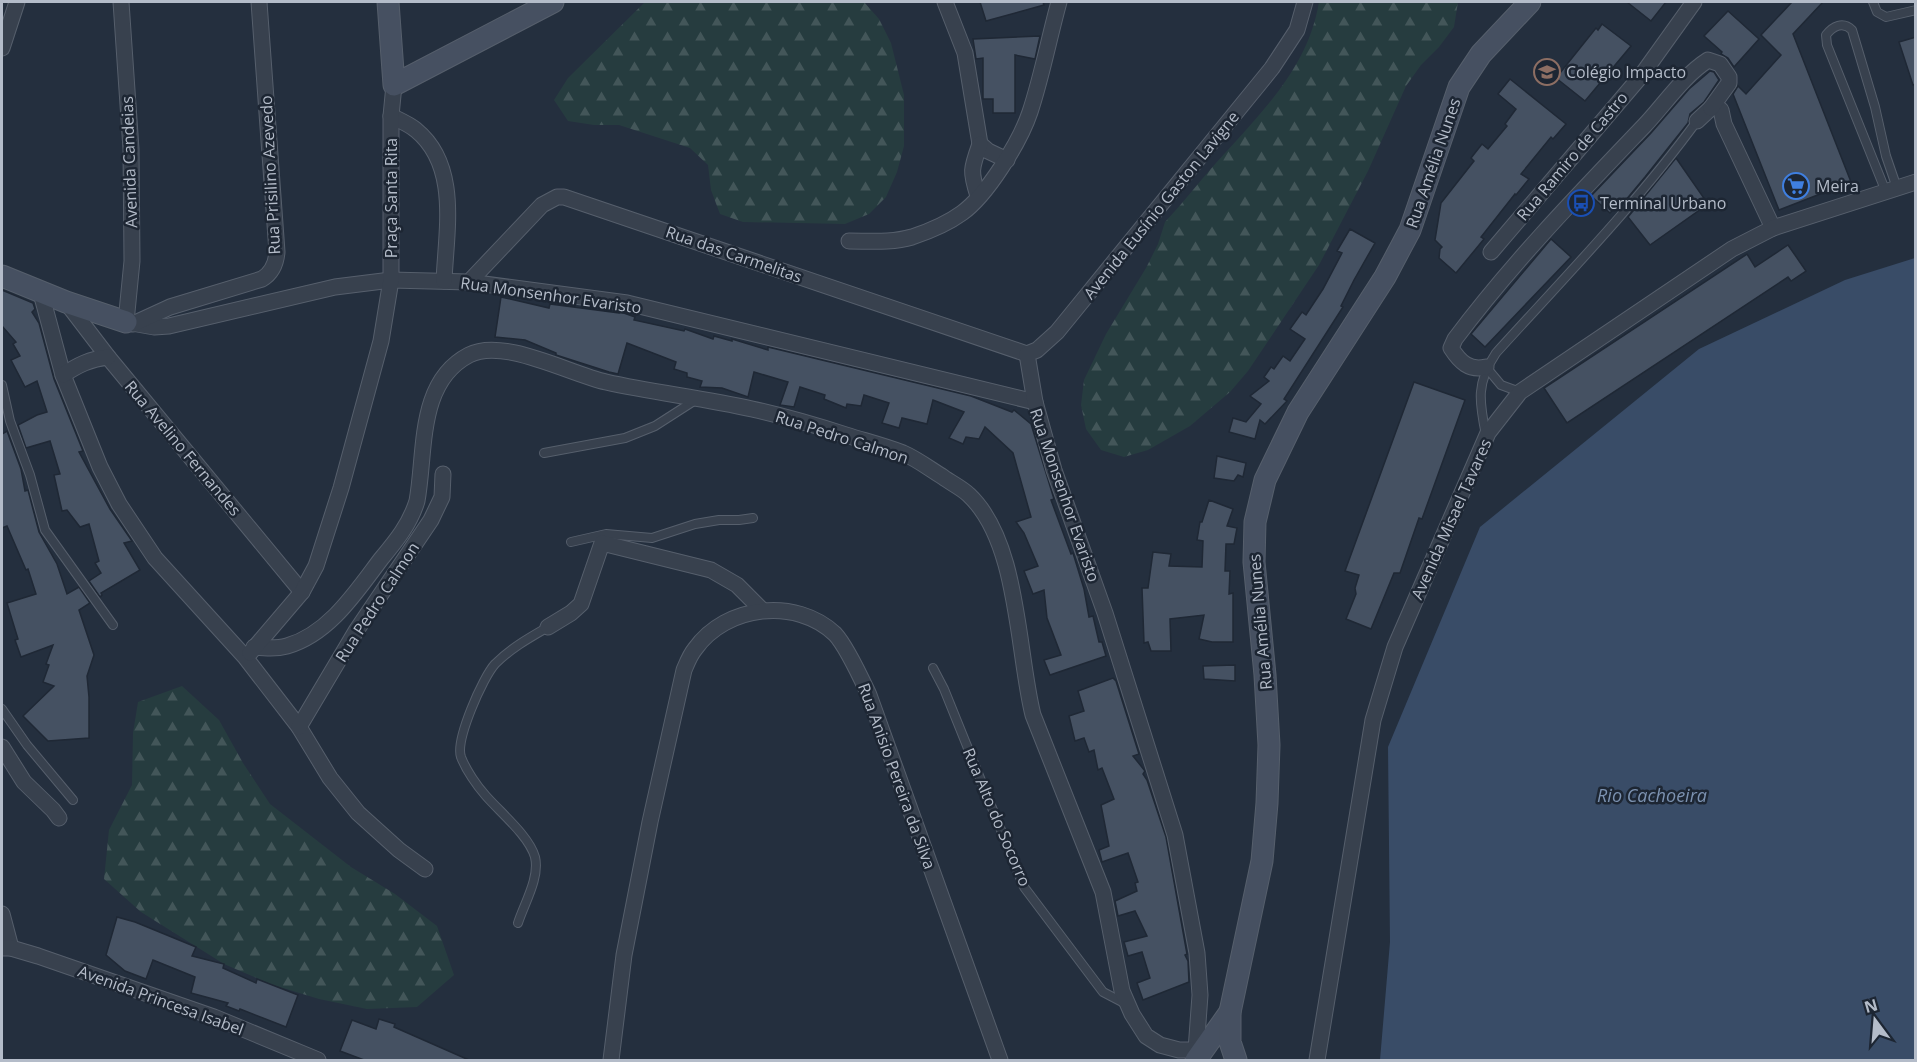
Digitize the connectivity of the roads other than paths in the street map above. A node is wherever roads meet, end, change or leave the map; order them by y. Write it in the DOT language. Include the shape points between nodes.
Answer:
graph roads {
  1 [pos="17,2"];
  2 [pos="121,2"];
  3 [pos="259,2"];
  4 [pos="388,2"];
  5 [pos="553,2"];
  6 [pos="945,2"];
  7 [pos="1059,2"];
  8 [pos="1305,2"];
  9 [pos="1530,2"];
  10 [pos="1694,2"];
  11 [pos="1873,2"];
  12 [pos="1916,10"];
  13 [pos="2,48"];
  14 [pos="394,85"];
  15 [pos="1711,108"];
  16 [pos="391,116"];
  17 [pos="1697,121"];
  18 [pos="980,144"];
  19 [pos="1007,160"];
  20 [pos="1916,182"];
  21 [pos="1891,190"];
  22 [pos="978,196"];
  23 [pos="1773,228"];
  24 [pos="849,242"];
  25 [pos="1491,252"];
  26 [pos="2,276"];
  27 [pos="391,280"];
  28 [pos="444,281"];
  29 [pos="469,282"];
  30 [pos="41,292"];
  31 [pos="66,302"];
  32 [pos="129,323"];
  33 [pos="1027,354"];
  34 [pos="108,357"];
  35 [pos="1486,367"];
  36 [pos="63,375"];
  37 [pos="2,385"];
  38 [pos="1520,392"];
  39 [pos="698,398"];
  40 [pos="1035,402"];
  41 [pos="1486,438"];
  42 [pos="544,453"];
  43 [pos="443,474"];
  44 [pos="753,518"];
  45 [pos="571,542"];
  46 [pos="302,592"];
  47 [pos="762,610"];
  48 [pos="113,625"];
  49 [pos="548,627"];
  50 [pos="250,652"];
  51 [pos="933,668"];
  52 [pos="2,709"];
  53 [pos="299,727"];
  54 [pos="2,747"];
  55 [pos="73,800"];
  56 [pos="59,818"];
  57 [pos="425,869"];
  58 [pos="2,914"];
  59 [pos="518,923"];
  60 [pos="6,948"];
  61 [pos="1128,1004"];
  62 [pos="1230,1012"];
  63 [pos="1196,1057"];
  64 [pos="318,1060"];
  65 [pos="611,1060"];
  66 [pos="1000,1060"];
  67 [pos="1236,1060"];
  68 [pos="1317,1060"];
  1 -- 13 [label="street"];
  2 -- 32 [label="street, Avenida Candeias" via="131,149"];
  3 -- 32 [label="street, Rua Prisilino Azevedo" via="276,252 273,268 262,279"];
  4 -- 14 [label="main road"];
  5 -- 14 [label="main road"];
  6 -- 18 [label="street" via="965,53"];
  7 -- 19 [label="street" via="1029,113"];
  8 -- 33 [label="street, Avenida Eusínio Gaston Lavigne" via="1297,30 1272,68 1057,332"];
  9 -- 62 [label="main road, Rua Amélia Nunes" via="1481,54 1459,87 1410,230 1385,277 1298,412 1266,480 1255,522 1254,562 1269,734 1267,803 1262,861"];
  10 -- 25 [label="street, Rua Ramiro de Castro" via="1641,76"];
  11 -- 12 [label="lane" via="1877,12 1886,17"];
  14 -- 16 [label="street, Praça Santa Rita"];
  15 -- 17 [label="street"];
  15 -- 23 [label="street" via="1721,110"];
  15 -- 35 [label="street" via="1729,83 1729,77 1720,64 1708,60 1539,236 1455,339 1451,348 1459,360 1468,367"];
  16 -- 27 [label="street, Praça Santa Rita"];
  16 -- 28 [label="street, Praça Santa Rita" via="427,140 440,162 447,190"];
  17 -- 35 [label="lane"];
  18 -- 19 [label="street"];
  18 -- 22 [label="street" via="972,166"];
  19 -- 22 [label="street"];
  20 -- 21 [label="street, Avenida Misael Tavares"];
  21 -- 21 [label="lane" via="1852,30 1838,26 1827,36 1827,45"];
  21 -- 23 [label="street, Avenida Misael Tavares"];
  22 -- 24 [label="street" via="948,222 911,237"];
  23 -- 38 [label="street, Avenida Misael Tavares" via="1732,249"];
  26 -- 30 [label="main road"];
  27 -- 28 [label="street, Rua Monsenhor Evaristo"];
  27 -- 32 [label="street, Rua Monsenhor Evaristo" via="335,287 168,326"];
  27 -- 46 [label="street" via="362,414 316,566"];
  28 -- 29 [label="street, Rua Monsenhor Evaristo"];
  29 -- 33 [label="street, Rua das Carmelitas" via="542,206 564,197"];
  29 -- 40 [label="street, Rua Monsenhor Evaristo" via="627,303"];
  30 -- 31 [label="main road"];
  30 -- 36 [label="street"];
  31 -- 32 [label="main road"];
  31 -- 34 [label="street, Rua Avelino Fernandes"];
  33 -- 40 [label="street"];
  34 -- 36 [label="street" via="92,359"];
  34 -- 46 [label="street, Rua Avelino Fernandes"];
  35 -- 38 [label="lane" via="1501,385"];
  35 -- 41 [label="lane" via="1480,393"];
  36 -- 50 [label="street" via="118,504 155,558"];
  37 -- 48 [label="lane" via="45,530"];
  38 -- 41 [label="street, Avenida Misael Tavares"];
  39 -- 42 [label="lane" via="655,426 625,438"];
  39 -- 50 [label="street, Rua Pedro Calmon" via="605,382 499,349 471,353 452,366 431,401 417,501 401,535 341,610 319,628 286,646"];
  39 -- 61 [label="street, Rua Pedro Calmon" via="806,423 905,454 969,495 982,510 994,531 1014,600 1033,715 1103,892 1122,991"];
  40 -- 63 [label="street, Rua Monsenhor Evaristo" via="1175,835 1197,953 1200,994"];
  41 -- 68 [label="street, Avenida Misael Tavares" via="1395,647 1373,720"];
  43 -- 53 [label="street, Rua Pedro Calmon" via="442,496 436,511 356,631"];
  44 -- 45 [label="lane" via="703,523 652,538 606,534"];
  46 -- 50 [label="street"];
  47 -- 49 [label="street" via="737,585 711,570 602,543 581,604"];
  47 -- 65 [label="street, Rua Anisio Pereira da Silva" via="735,618 713,631 695,648 684,669 624,955"];
  47 -- 66 [label="street, Rua Anisio Pereira da Silva" via="789,610 812,618 836,636 855,667 869,695"];
  49 -- 59 [label="lane" via="513,648 493,666 460,741 461,757 484,794 520,832 535,858 533,881"];
  50 -- 53 [label="street"];
  51 -- 61 [label="lane, Rua Alto do Socorro" via="1024,887 1103,992"];
  52 -- 55 [label="lane"];
  53 -- 57 [label="street" via="330,778 358,813"];
  54 -- 56 [label="street" via="24,782"];
  58 -- 60 [label="street"];
  60 -- 64 [label="street, Avenida Princesa Isabel" via="214,1017"];
  61 -- 63 [label="street, Rua Pedro Calmon" via="1146,1036"];
  62 -- 63 [label="main road"];
  62 -- 67 [label="main road, Rua Amélia Nunes" via="1230,1042"];
}
